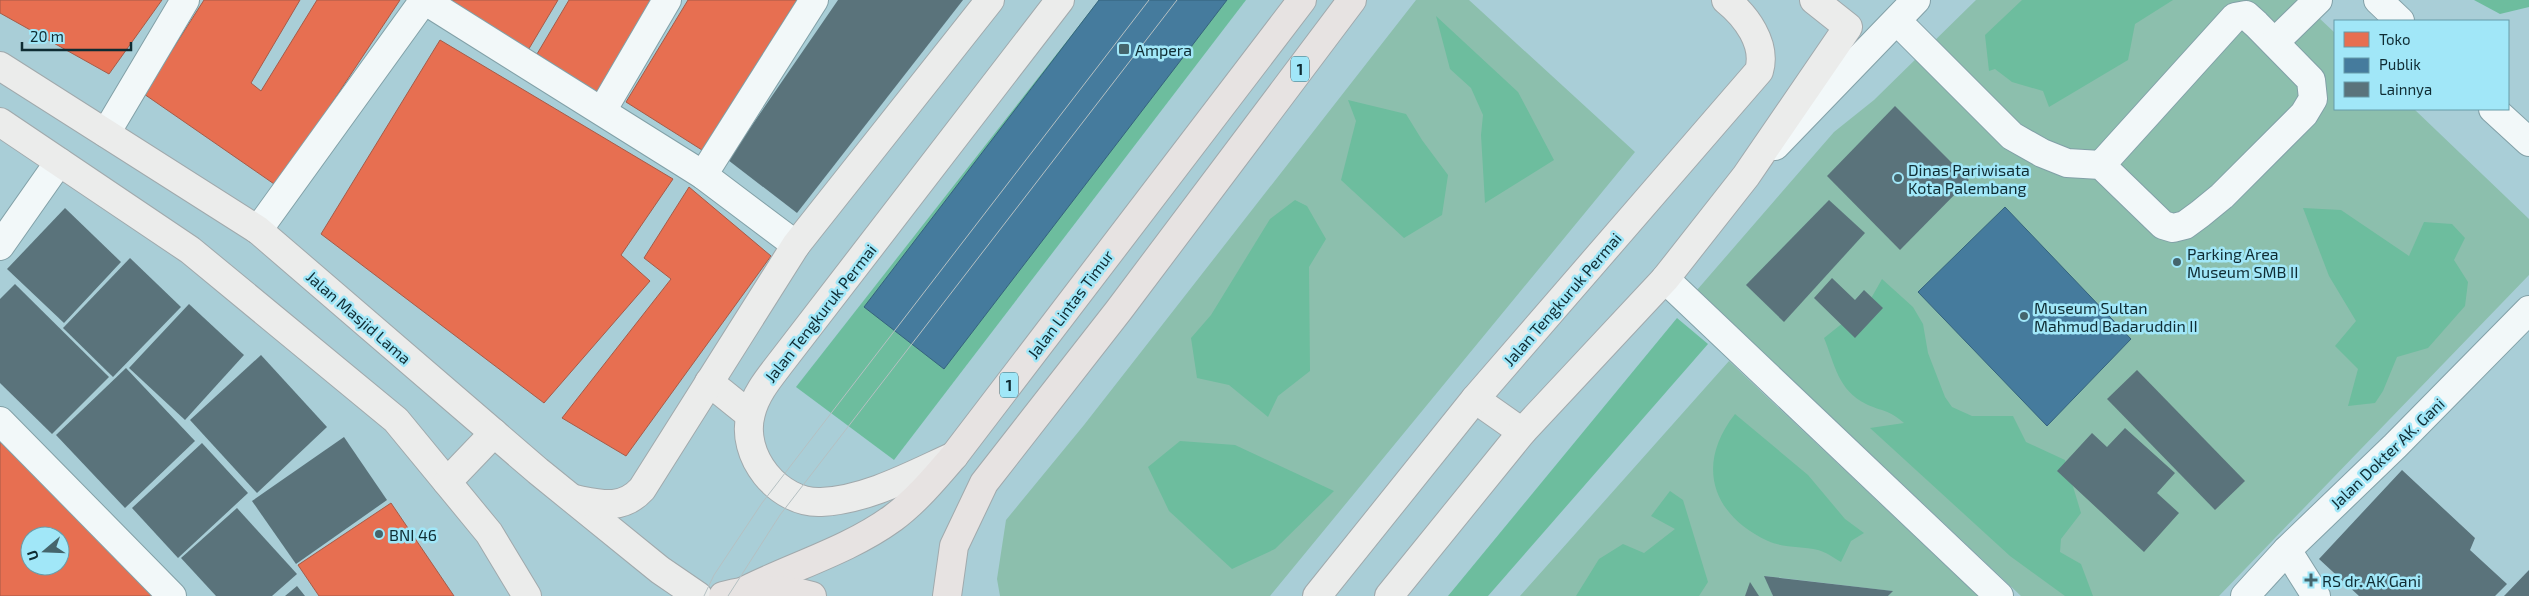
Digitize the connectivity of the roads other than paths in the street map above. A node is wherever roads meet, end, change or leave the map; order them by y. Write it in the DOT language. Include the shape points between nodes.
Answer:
graph roads {
  1 [pos="186,0"];
  2 [pos="424,0"];
  3 [pos="667,0"];
  4 [pos="814,0"];
  5 [pos="990,0"];
  6 [pos="1060,0"];
  7 [pos="1302,0"];
  8 [pos="1352,0"];
  9 [pos="1726,0"];
  10 [pos="1814,0"];
  11 [pos="1916,0"];
  12 [pos="2318,0"];
  13 [pos="2378,0"];
  14 [pos="2399,20"];
  15 [pos="1897,21"];
  16 [pos="2275,42"];
  17 [pos="0,66"];
  18 [pos="2494,110"];
  19 [pos="602,111"];
  20 [pos="0,122"];
  21 [pos="106,133"];
  22 [pos="2529,142"];
  23 [pos="59,162"];
  24 [pos="2101,165"];
  25 [pos="703,175"];
  26 [pos="1746,176"];
  27 [pos="258,230"];
  28 [pos="796,245"];
  29 [pos="0,246"];
  30 [pos="1665,278"];
  31 [pos="2529,310"];
  32 [pos="710,382"];
  33 [pos="1475,399"];
  34 [pos="750,415"];
  35 [pos="0,421"];
  36 [pos="1522,432"];
  37 [pos="494,433"];
  38 [pos="954,456"];
  39 [pos="446,482"];
  40 [pos="572,498"];
  41 [pos="2287,550"];
  42 [pos="735,593"];
  43 [pos="172,596"];
  44 [pos="527,596"];
  45 [pos="698,596"];
  46 [pos="812,596"];
  47 [pos="947,596"];
  48 [pos="1317,596"];
  49 [pos="1389,596"];
  50 [pos="1999,596"];
  51 [pos="2245,596"];
  52 [pos="2316,596"];
  1 -- 21 [label="street"];
  2 -- 19 [label="street"];
  2 -- 27 [label="street"];
  3 -- 19 [label="street"];
  4 -- 25 [label="street"];
  5 -- 28 [label="main road"];
  6 -- 34 [label="main road, Jalan Tengkuruk Permai" via="758,393"];
  7 -- 38 [label="highway, Jalan Lintas Timur / 1"];
  8 -- 47 [label="highway, 1" via="984,483 954,546"];
  9 -- 33 [label="main road, Jalan Tengkuruk Permai" via="1739,11 1751,29 1762,55 1759,71"];
  10 -- 26 [label="main road" via="1848,27"];
  11 -- 15 [label="street"];
  12 -- 16 [label="street"];
  13 -- 14 [label="street"];
  15 -- 24 [label="street" via="2012,136 2067,163"];
  15 -- 26 [label="street"];
  16 -- 24 [label="street" via="2246,15 2235,17"];
  16 -- 24 [label="street" via="2311,80 2313,99 2304,114 2222,196 2185,225 2173,228 2163,225"];
  17 -- 21 [label="main road, Jalan Masjid Lama"];
  18 -- 22 [label="street"];
  19 -- 25 [label="street"];
  20 -- 23 [label="main road"];
  21 -- 27 [label="main road, Jalan Masjid Lama"];
  23 -- 29 [label="street"];
  23 -- 39 [label="main road" via="198,256 396,420"];
  25 -- 28 [label="street"];
  26 -- 30 [label="main road"];
  27 -- 37 [label="main road, Jalan Masjid Lama"];
  28 -- 32 [label="main road"];
  30 -- 36 [label="main road"];
  30 -- 50 [label="street"];
  31 -- 41 [label="street, Jalan Dokter AK. Gani"];
  32 -- 34 [label="main road"];
  32 -- 40 [label="main road" via="642,489 632,499 620,504 603,504"];
  33 -- 36 [label="main road"];
  33 -- 48 [label="main road, Jalan Tengkuruk Permai"];
  34 -- 38 [label="main road, Jalan Tengkuruk Permai" via="749,434 756,458 769,479 801,502 823,502 871,491"];
  35 -- 43 [label="street"];
  36 -- 49 [label="main road"];
  37 -- 39 [label="main road"];
  37 -- 40 [label="main road, Jalan Masjid Lama"];
  38 -- 42 [label="highway, Jalan Lintas Timur / 1" via="893,518 848,543"];
  39 -- 44 [label="main road" via="489,533"];
  40 -- 45 [label="main road, Jalan Masjid Lama" via="660,570"];
  41 -- 51 [label="street, Jalan Dokter AK. Gani"];
  41 -- 52 [label="street"];
  42 -- 46 [label="highway, 1" via="789,590"];
}
